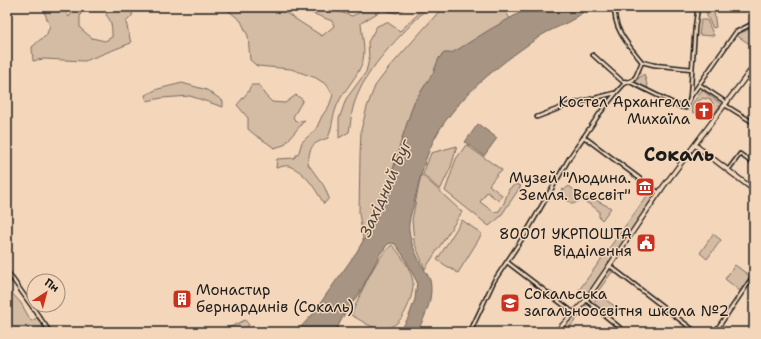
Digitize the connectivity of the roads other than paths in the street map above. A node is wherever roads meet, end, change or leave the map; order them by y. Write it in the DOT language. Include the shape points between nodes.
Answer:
graph roads {
  1 [pos="615,7"];
  2 [pos="698,7"];
  3 [pos="754,23"];
  4 [pos="593,55"];
  5 [pos="642,62"];
  6 [pos="754,66"];
  7 [pos="692,69"];
  8 [pos="628,82"];
  9 [pos="700,85"];
  10 [pos="616,93"];
  11 [pos="690,99"];
  12 [pos="726,104"];
  13 [pos="537,117"];
  14 [pos="754,123"];
  15 [pos="584,137"];
  16 [pos="695,145"];
  17 [pos="754,164"];
  18 [pos="728,170"];
  19 [pos="754,190"];
  20 [pos="659,193"];
  21 [pos="507,262"];
  22 [pos="610,266"];
  23 [pos="7,271"];
  24 [pos="754,275"];
  25 [pos="586,300"];
  26 [pos="575,313"];
  27 [pos="50,332"];
  28 [pos="470,332"];
  29 [pos="556,332"];
  30 [pos="624,332"];
  31 [pos="696,332"];
  32 [pos="715,332"];
  1 -- 5 [label="street" via="614,18 617,26"];
  2 -- 7 [label="street"];
  3 -- 9 [label="street" via="736,32"];
  4 -- 8 [label="street" via="622,81"];
  5 -- 7 [label="street"];
  5 -- 8 [label="street" via="636,76"];
  6 -- 12 [label="street"];
  7 -- 11 [label="street"];
  8 -- 10 [label="street"];
  8 -- 11 [label="street" via="681,107 686,108"];
  9 -- 11 [label="street"];
  9 -- 12 [label="street"];
  10 -- 13 [label="street" via="568,105"];
  10 -- 15 [label="street"];
  12 -- 14 [label="street"];
  12 -- 16 [label="street"];
  15 -- 20 [label="street"];
  15 -- 21 [label="street"];
  16 -- 18 [label="street"];
  16 -- 20 [label="street"];
  17 -- 18 [label="street" via="740,154"];
  18 -- 19 [label="street"];
  20 -- 22 [label="street"];
  21 -- 26 [label="street"];
  21 -- 28 [label="street" via="494,281"];
  22 -- 25 [label="street"];
  22 -- 31 [label="street"];
  23 -- 27 [label="street"];
  24 -- 32 [label="street"];
  25 -- 26 [label="street"];
  25 -- 30 [label="street"];
  26 -- 29 [label="street"];
}
